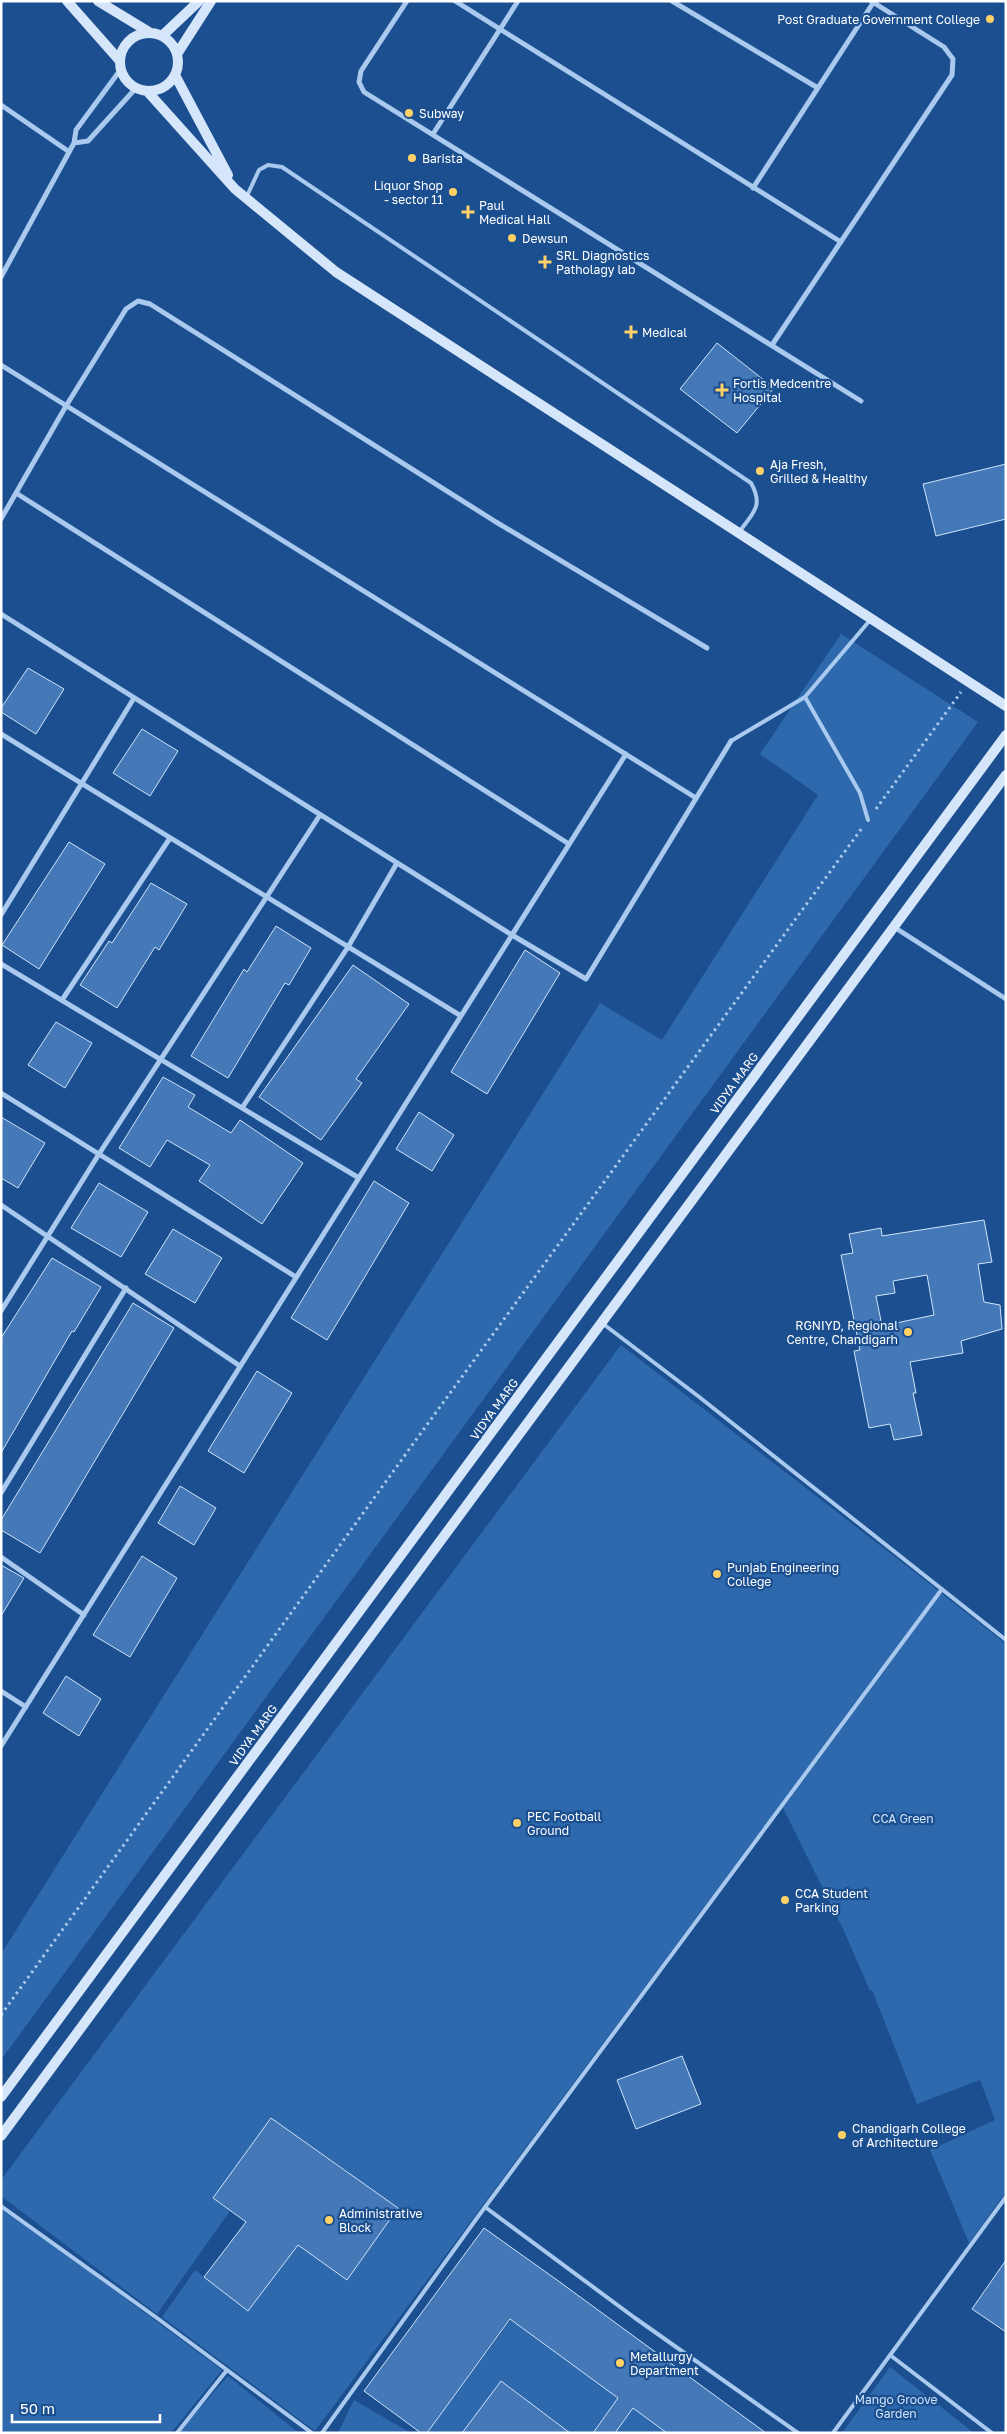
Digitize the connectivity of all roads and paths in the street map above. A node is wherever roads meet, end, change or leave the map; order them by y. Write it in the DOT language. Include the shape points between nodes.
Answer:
graph roads {
  1 [pos="67,1"];
  2 [pos="98,1"];
  3 [pos="199,1"];
  4 [pos="211,1"];
  5 [pos="407,1"];
  6 [pos="455,1"];
  7 [pos="518,1"];
  8 [pos="672,1"];
  9 [pos="872,2"];
  10 [pos="499,29"];
  11 [pos="149,32"];
  12 [pos="162,36"];
  13 [pos="177,54"];
  14 [pos="121,65"];
  15 [pos="176,75"];
  16 [pos="818,88"];
  17 [pos="142,90"];
  18 [pos="1,105"];
  19 [pos="433,134"];
  20 [pos="74,143"];
  21 [pos="68,151"];
  22 [pos="753,188"];
  23 [pos="235,189"];
  24 [pos="246,198"];
  25 [pos="840,242"];
  26 [pos="1,277"];
  27 [pos="772,345"];
  28 [pos="1,366"];
  29 [pos="860,401"];
  30 [pos="66,406"];
  31 [pos="16,493"];
  32 [pos="1,519"];
  33 [pos="739,533"];
  34 [pos="1,614"];
  35 [pos="871,619"];
  36 [pos="707,648"];
  37 [pos="968,682"];
  38 [pos="805,697"];
  39 [pos="134,698"];
  40 [pos="1006,706"];
  41 [pos="1,734"];
  42 [pos="1006,735"];
  43 [pos="731,742"];
  44 [pos="626,754"];
  45 [pos="1006,775"];
  46 [pos="81,784"];
  47 [pos="696,798"];
  48 [pos="320,814"];
  49 [pos="868,820"];
  50 [pos="170,838"];
  51 [pos="569,844"];
  52 [pos="397,863"];
  53 [pos="267,896"];
  54 [pos="1,915"];
  55 [pos="894,927"];
  56 [pos="512,935"];
  57 [pos="348,946"];
  58 [pos="1,964"];
  59 [pos="62,1000"];
  60 [pos="1006,1000"];
  61 [pos="461,1016"];
  62 [pos="161,1059"];
  63 [pos="1,1093"];
  64 [pos="242,1108"];
  65 [pos="99,1154"];
  66 [pos="359,1178"];
  67 [pos="1,1205"];
  68 [pos="48,1236"];
  69 [pos="296,1277"];
  70 [pos="126,1288"];
  71 [pos="1,1311"];
  72 [pos="602,1323"];
  73 [pos="240,1366"];
  74 [pos="1,1493"];
  75 [pos="1,1556"];
  76 [pos="942,1589"];
  77 [pos="84,1615"];
  78 [pos="1006,1640"];
  79 [pos="1,1691"];
  80 [pos="26,1707"];
  81 [pos="1,1746"];
  82 [pos="1,2015"];
  83 [pos="1,2097"];
  84 [pos="1,2136"];
  85 [pos="1006,2197"];
  86 [pos="1,2206"];
  87 [pos="485,2207"];
  88 [pos="890,2355"];
  89 [pos="227,2370"];
  90 [pos="177,2433"];
  91 [pos="312,2433"];
  92 [pos="322,2433"];
  93 [pos="798,2433"];
  94 [pos="834,2433"];
  95 [pos="992,2433"];
  1 -- 14 [label="main road"];
  2 -- 11 [label="main road"];
  3 -- 12 [label="main road"];
  4 -- 13 [label="main road"];
  5 -- 19 [label="street" via="361,71 359,82 364,92"];
  6 -- 10 [label="street"];
  7 -- 10 [label="street"];
  8 -- 16 [label="street"];
  9 -- 16 [label="street"];
  9 -- 25 [label="street" via="944,47 953,59 952,74"];
  10 -- 19 [label="street"];
  10 -- 22 [label="street"];
  11 -- 12 [label="main road"];
  11 -- 14 [label="main road" via="126,44"];
  12 -- 13 [label="main road" via="174,46"];
  13 -- 15 [label="main road"];
  14 -- 17 [label="main road" via="124,77"];
  14 -- 20 [label="street" via="76,130"];
  15 -- 17 [label="main road" via="164,87"];
  15 -- 23 [label="main road"];
  16 -- 22 [label="street"];
  17 -- 20 [label="street" via="88,141"];
  17 -- 23 [label="main road"];
  18 -- 21 [label="street"];
  19 -- 27 [label="street"];
  20 -- 21 [label="street"];
  21 -- 26 [label="street"];
  22 -- 25 [label="street"];
  23 -- 24 [label="main road"];
  24 -- 33 [label="main road" via="336,272"];
  24 -- 33 [label="lane" via="259,170 268,165 282,167 751,483 758,495 757,508"];
  25 -- 27 [label="street"];
  27 -- 29 [label="street"];
  28 -- 30 [label="street"];
  30 -- 31 [label="street"];
  30 -- 36 [label="street" via="126,309 138,301 150,304 487,516"];
  30 -- 44 [label="street"];
  31 -- 32 [label="street"];
  31 -- 51 [label="street"];
  33 -- 35 [label="main road"];
  34 -- 39 [label="street"];
  35 -- 37 [label="main road"];
  35 -- 38 [label="lane"];
  37 -- 40 [label="main road"];
  37 -- 49 [label="path"];
  38 -- 43 [label="lane"];
  38 -- 49 [label="lane" via="860,793"];
  39 -- 46 [label="street"];
  39 -- 48 [label="street"];
  41 -- 46 [label="street"];
  42 -- 83 [label="main road, VIDYA MARG"];
  43 -- 47 [label="street"];
  44 -- 47 [label="street"];
  44 -- 51 [label="street"];
  45 -- 55 [label="main road"];
  46 -- 50 [label="street"];
  46 -- 54 [label="street"];
  47 -- 56 [label="street" via="586,979"];
  48 -- 52 [label="street"];
  48 -- 53 [label="street"];
  49 -- 82 [label="path"];
  50 -- 53 [label="street"];
  50 -- 59 [label="street"];
  51 -- 56 [label="street"];
  52 -- 56 [label="street"];
  52 -- 57 [label="street"];
  53 -- 57 [label="street"];
  53 -- 62 [label="street"];
  55 -- 60 [label="street"];
  55 -- 72 [label="main road"];
  56 -- 61 [label="street"];
  57 -- 61 [label="street"];
  57 -- 64 [label="street"];
  58 -- 59 [label="street"];
  59 -- 62 [label="street"];
  61 -- 66 [label="street"];
  62 -- 64 [label="street"];
  62 -- 65 [label="street"];
  63 -- 65 [label="street"];
  64 -- 66 [label="street"];
  65 -- 68 [label="street"];
  65 -- 69 [label="street"];
  66 -- 69 [label="street"];
  67 -- 68 [label="street"];
  68 -- 70 [label="street"];
  68 -- 71 [label="street"];
  69 -- 73 [label="street"];
  70 -- 73 [label="street"];
  70 -- 74 [label="street"];
  72 -- 76 [label="lane"];
  72 -- 84 [label="main road"];
  73 -- 77 [label="street"];
  75 -- 77 [label="street"];
  76 -- 78 [label="lane"];
  76 -- 87 [label="lane"];
  77 -- 80 [label="street"];
  79 -- 80 [label="street"];
  80 -- 81 [label="street"];
  85 -- 88 [label="lane"];
  86 -- 89 [label="lane"];
  87 -- 92 [label="lane"];
  87 -- 93 [label="lane"];
  88 -- 94 [label="lane"];
  88 -- 95 [label="lane"];
  89 -- 90 [label="lane"];
  89 -- 91 [label="lane"];
}
